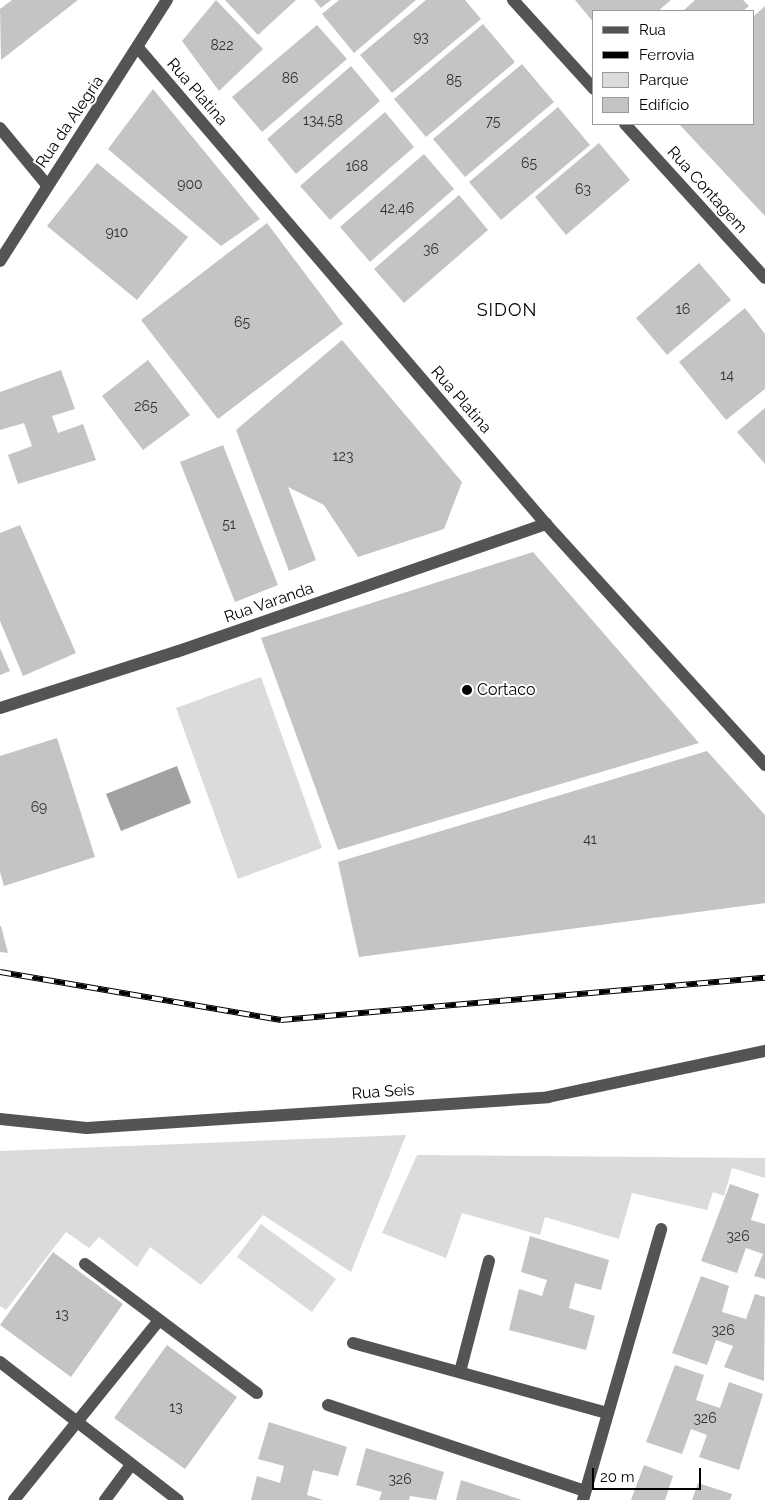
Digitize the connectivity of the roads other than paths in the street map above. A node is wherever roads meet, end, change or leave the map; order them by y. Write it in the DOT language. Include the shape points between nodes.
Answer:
graph roads {
  1 [pos="167,0"];
  2 [pos="513,0"];
  3 [pos="139,49"];
  4 [pos="592,87"];
  5 [pos="626,125"];
  6 [pos="0,128"];
  7 [pos="47,186"];
  8 [pos="0,261"];
  9 [pos="765,278"];
  10 [pos="546,524"];
  11 [pos="0,708"];
  12 [pos="765,765"];
  13 [pos="765,1051"];
  14 [pos="0,1119"];
  15 [pos="661,1229"];
  16 [pos="489,1261"];
  17 [pos="85,1264"];
  18 [pos="159,1320"];
  19 [pos="352,1343"];
  20 [pos="0,1362"];
  21 [pos="460,1372"];
  22 [pos="257,1394"];
  23 [pos="328,1405"];
  24 [pos="608,1413"];
  25 [pos="78,1423"];
  26 [pos="131,1465"];
  27 [pos="584,1496"];
  28 [pos="14,1500"];
  29 [pos="104,1500"];
  30 [pos="178,1500"];
  1 -- 3 [label="street, Rua da Alegria"];
  2 -- 4 [label="street"];
  3 -- 7 [label="street, Rua da Alegria"];
  3 -- 10 [label="street, Rua Platina"];
  5 -- 9 [label="street, Rua Contagem"];
  6 -- 7 [label="street"];
  7 -- 8 [label="street, Rua da Alegria"];
  10 -- 11 [label="street, Rua Varanda" via="176,652"];
  10 -- 12 [label="street, Rua Platina"];
  13 -- 14 [label="street, Rua Seis" via="548,1097 87,1128"];
  15 -- 24 [label="street"];
  16 -- 21 [label="street"];
  17 -- 18 [label="street"];
  18 -- 22 [label="street"];
  18 -- 25 [label="street"];
  19 -- 21 [label="street"];
  20 -- 25 [label="street"];
  21 -- 24 [label="street"];
  23 -- 27 [label="street"];
  24 -- 27 [label="street"];
  25 -- 26 [label="street"];
  25 -- 28 [label="street"];
  26 -- 29 [label="street"];
  26 -- 30 [label="street"];
}
